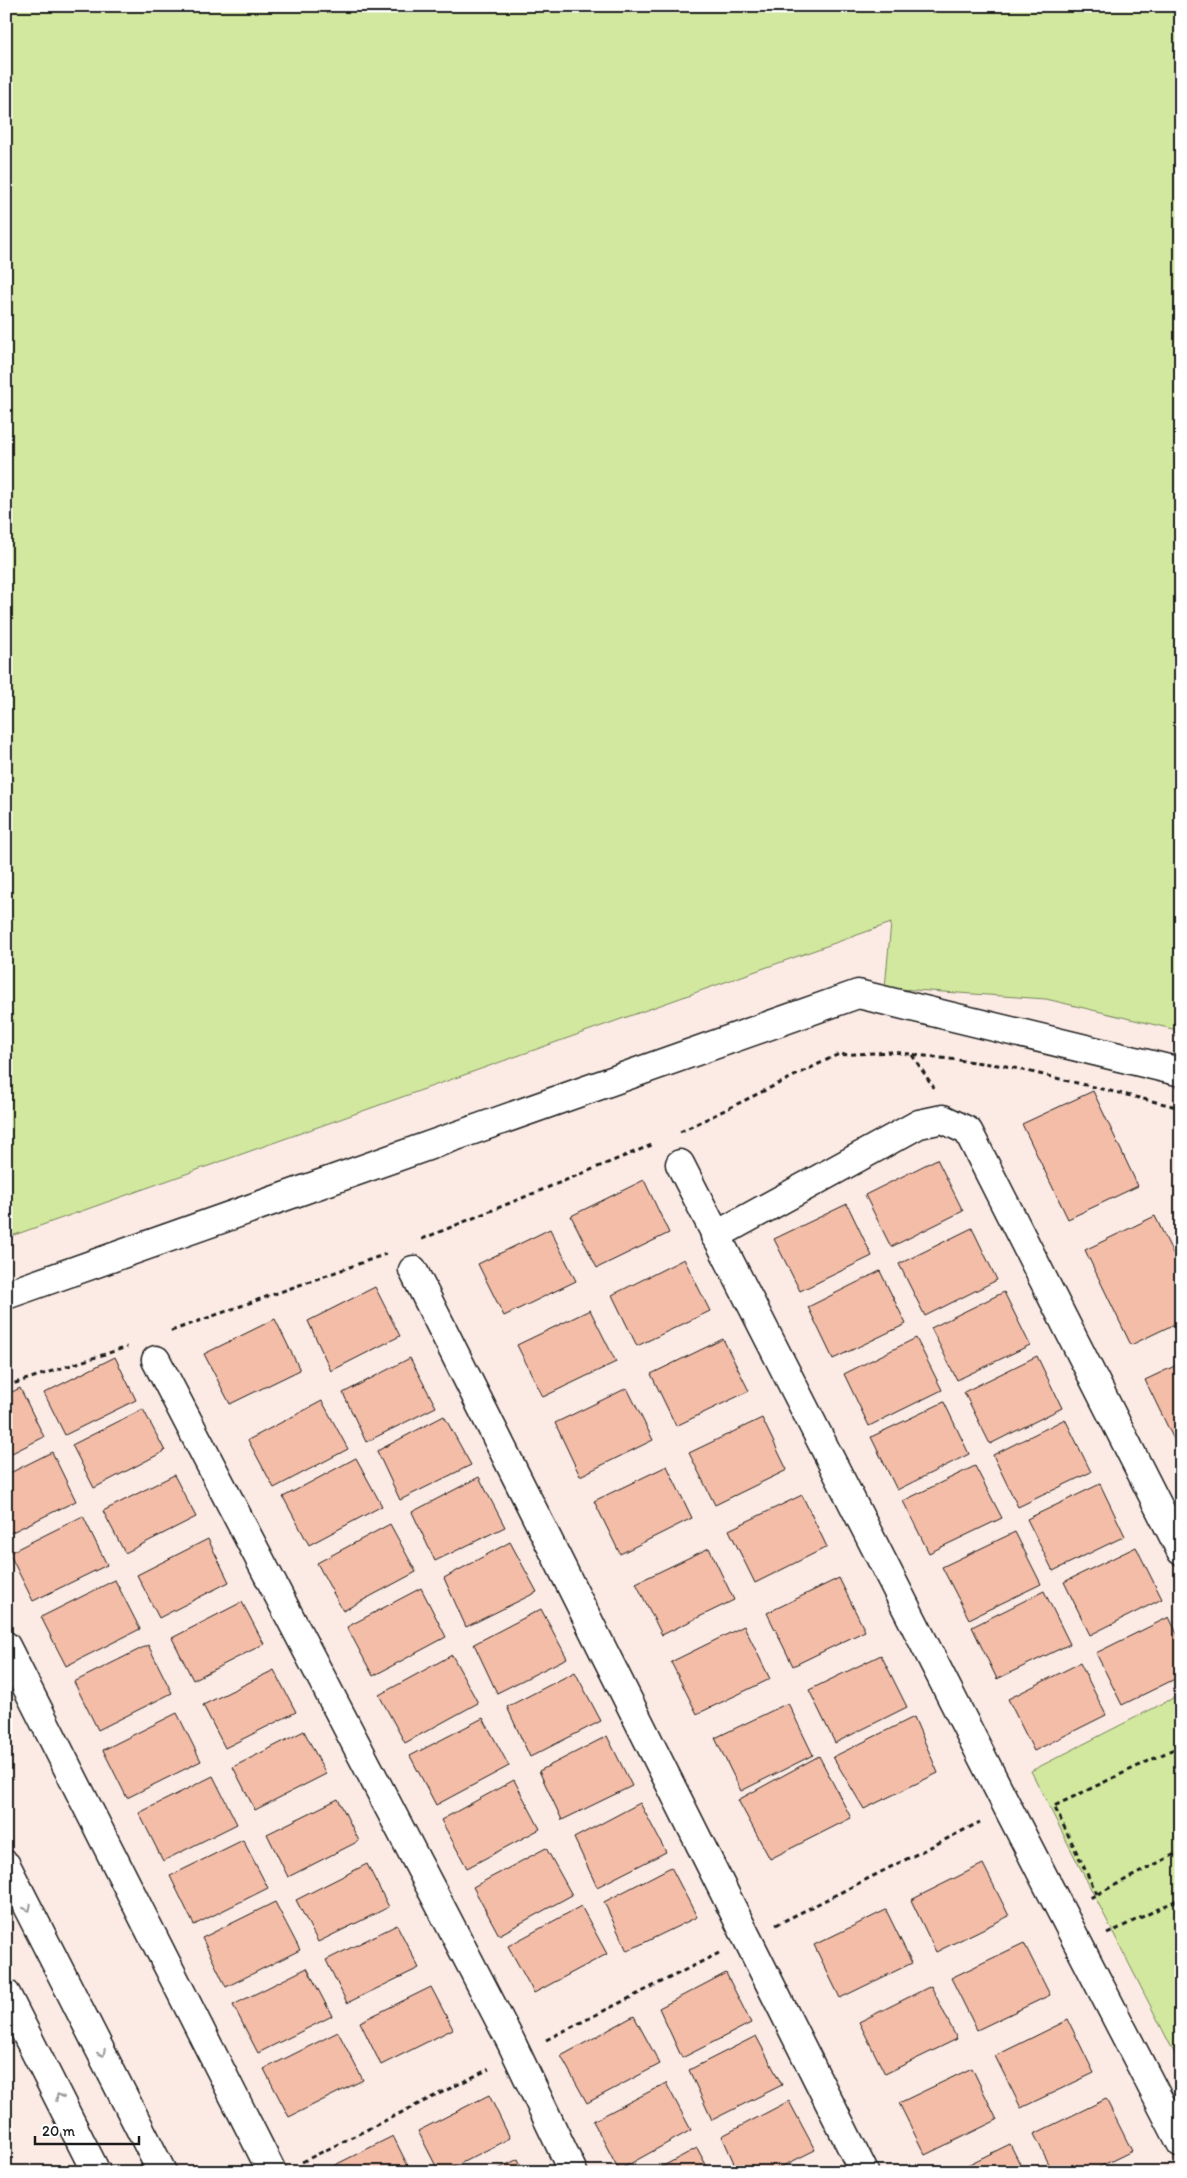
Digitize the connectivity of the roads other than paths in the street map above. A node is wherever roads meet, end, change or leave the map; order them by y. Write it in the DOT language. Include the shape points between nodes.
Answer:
graph roads {
  1 [pos="1181,1072"];
  2 [pos="680,1164"];
  3 [pos="715,1236"];
  4 [pos="413,1270"];
  5 [pos="6,1295"];
  6 [pos="156,1360"];
  7 [pos="1181,1551"];
  8 [pos="6,1646"];
  9 [pos="6,1865"];
  10 [pos="6,1994"];
  11 [pos="1181,2143"];
  12 [pos="96,2172"];
  13 [pos="162,2172"];
  14 [pos="272,2172"];
  15 [pos="573,2172"];
  16 [pos="864,2172"];
  1 -- 5 [label="street" via="858,994"];
  2 -- 3 [label="street"];
  3 -- 7 [label="street" via="919,1124 943,1119 968,1131"];
  3 -- 11 [label="street"];
  4 -- 16 [label="street"];
  6 -- 15 [label="street" via="517,2055"];
  8 -- 14 [label="street"];
  9 -- 13 [label="street, one-way"];
  12 -- 10 [label="street, one-way"];
}
